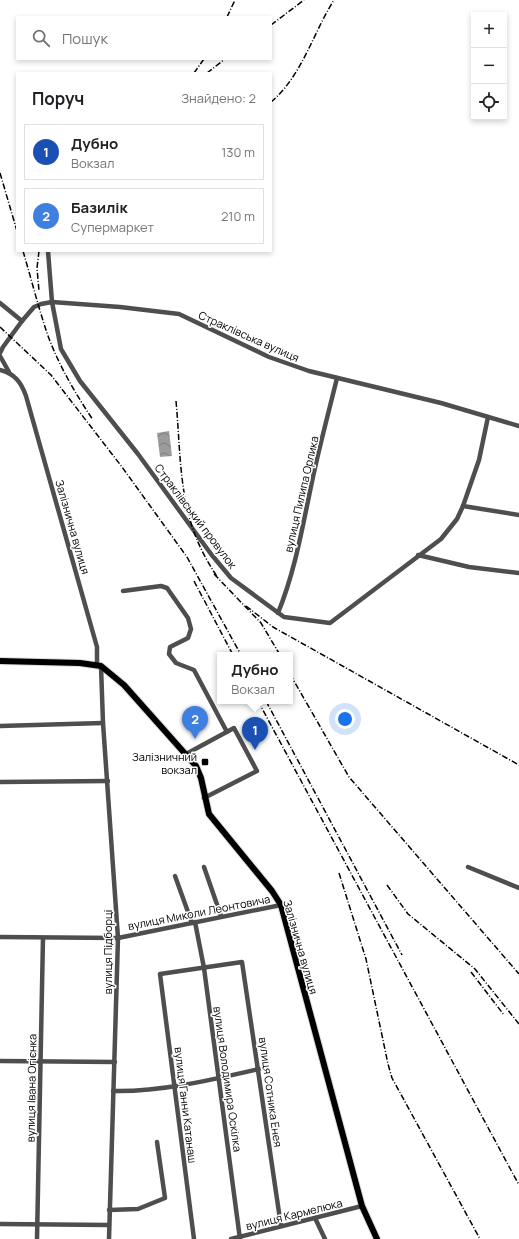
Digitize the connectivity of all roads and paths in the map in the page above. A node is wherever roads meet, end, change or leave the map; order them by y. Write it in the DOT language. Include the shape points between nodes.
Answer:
graph roads {
  1 [pos="48,252"];
  2 [pos="52,302"];
  3 [pos="0,303"];
  4 [pos="22,321"];
  5 [pos="0,354"];
  6 [pos="0,370"];
  7 [pos="9,372"];
  8 [pos="338,378"];
  9 [pos="488,417"];
  10 [pos="519,426"];
  11 [pos="463,506"];
  12 [pos="519,515"];
  13 [pos="418,555"];
  14 [pos="519,573"];
  15 [pos="123,591"];
  16 [pos="278,613"];
  17 [pos="0,661"];
  18 [pos="99,665"];
  19 [pos="103,723"];
  20 [pos="0,726"];
  21 [pos="227,732"];
  22 [pos="186,754"];
  23 [pos="108,781"];
  24 [pos="0,782"];
  25 [pos="204,798"];
  26 [pos="204,867"];
  27 [pos="468,867"];
  28 [pos="175,876"];
  29 [pos="519,888"];
  30 [pos="281,905"];
  31 [pos="221,916"];
  32 [pos="193,923"];
  33 [pos="0,937"];
  34 [pos="43,938"];
  35 [pos="118,938"];
  36 [pos="204,968"];
  37 [pos="0,1061"];
  38 [pos="41,1062"];
  39 [pos="115,1062"];
  40 [pos="259,1069"];
  41 [pos="219,1078"];
  42 [pos="175,1085"];
  43 [pos="113,1090"];
  44 [pos="157,1142"];
  45 [pos="362,1206"];
  46 [pos="108,1210"];
  47 [pos="315,1218"];
  48 [pos="0,1224"];
  49 [pos="37,1224"];
  50 [pos="109,1225"];
  51 [pos="281,1226"];
  52 [pos="240,1238"];
  53 [pos="37,1239"];
  54 [pos="109,1239"];
  55 [pos="194,1239"];
  56 [pos="231,1239"];
  57 [pos="325,1239"];
  58 [pos="377,1239"];
  1 -- 2 [label="street, Страклівський провулок"];
  2 -- 4 [label="street, Страклівська вулиця" via="34,307"];
  2 -- 8 [label="street, Страклівська вулиця" via="179,314 269,356 309,371"];
  2 -- 16 [label="street, Страклівський провулок" via="61,349 80,381 231,578"];
  3 -- 4 [label="street"];
  4 -- 5 [label="street, Страклівська вулиця"];
  5 -- 7 [label="street, Залізнична вулиця"];
  6 -- 7 [label="street"];
  7 -- 18 [label="street, Залізнична вулиця" via="22,384 26,396 97,646"];
  8 -- 9 [label="street, Страклівська вулиця"];
  8 -- 16 [label="street, вулиця Пилипа Орлика" via="313,477 303,531"];
  9 -- 10 [label="street, Страклівська вулиця"];
  9 -- 11 [label="street, Страклівський провулок" via="479,460"];
  11 -- 12 [label="street"];
  11 -- 13 [label="street, Страклівський провулок" via="457,519 441,539"];
  13 -- 14 [label="street" via="469,567"];
  13 -- 16 [label="street, Страклівський провулок" via="330,623 297,620"];
  15 -- 21 [label="street" via="161,586 169,590 188,618 191,629 188,638 170,647 169,654 176,663 194,670"];
  17 -- 18 [label="main road"];
  18 -- 19 [label="street, вулиця Підборці"];
  18 -- 22 [label="main road, Залізнична вулиця" via="124,685"];
  19 -- 20 [label="street"];
  19 -- 23 [label="street, вулиця Підборці"];
  21 -- 22 [label="street"];
  21 -- 25 [label="street" via="234,728 257,771"];
  22 -- 25 [label="main road, Залізнична вулиця" via="199,772"];
  23 -- 24 [label="street"];
  23 -- 35 [label="street, вулиця Підборці"];
  25 -- 30 [label="main road, Залізнична вулиця" via="207,810 216,824"];
  26 -- 31 [label="street"];
  27 -- 29 [label="street"];
  28 -- 32 [label="street, вулиця Володимира Оскілка"];
  30 -- 31 [label="street, вулиця Миколи Леонтовича"];
  30 -- 45 [label="main road, Залізнична вулиця"];
  31 -- 32 [label="street, вулиця Миколи Леонтовича"];
  32 -- 35 [label="street, вулиця Миколи Леонтовича"];
  32 -- 36 [label="street, вулиця Володимира Оскілка"];
  33 -- 34 [label="street, вулиця Миколи Леонтовича"];
  34 -- 35 [label="street, вулиця Миколи Леонтовича"];
  34 -- 38 [label="street, вулиця Івана Огієнка"];
  35 -- 39 [label="street, вулиця Підборці"];
  36 -- 40 [label="street, вулиця Сотника Енея" via="242,962"];
  36 -- 41 [label="street, вулиця Володимира Оскілка"];
  36 -- 42 [label="street, вулиця Ганни Катанаш" via="160,974"];
  37 -- 38 [label="street"];
  38 -- 39 [label="street"];
  38 -- 49 [label="street, вулиця Івана Огієнка"];
  39 -- 43 [label="street, вулиця Підборці"];
  40 -- 41 [label="street"];
  40 -- 51 [label="street, вулиця Сотника Енея"];
  41 -- 42 [label="street"];
  41 -- 52 [label="street, вулиця Володимира Оскілка"];
  42 -- 43 [label="street" via="137,1091"];
  42 -- 55 [label="street, вулиця Ганни Катанаш"];
  43 -- 46 [label="street, вулиця Підборці"];
  44 -- 46 [label="street" via="166,1198 138,1208"];
  45 -- 47 [label="street, вулиця Кармелюка"];
  45 -- 58 [label="main road, Залізнична вулиця"];
  46 -- 50 [label="street, вулиця Підборці"];
  47 -- 51 [label="street, вулиця Кармелюка"];
  47 -- 57 [label="street"];
  48 -- 49 [label="street"];
  49 -- 50 [label="street"];
  49 -- 53 [label="street, вулиця Івана Огієнка"];
  50 -- 54 [label="street, вулиця Підборці"];
  51 -- 52 [label="street, вулиця Кармелюка"];
  52 -- 56 [label="street, вулиця Кармелюка"];
}
